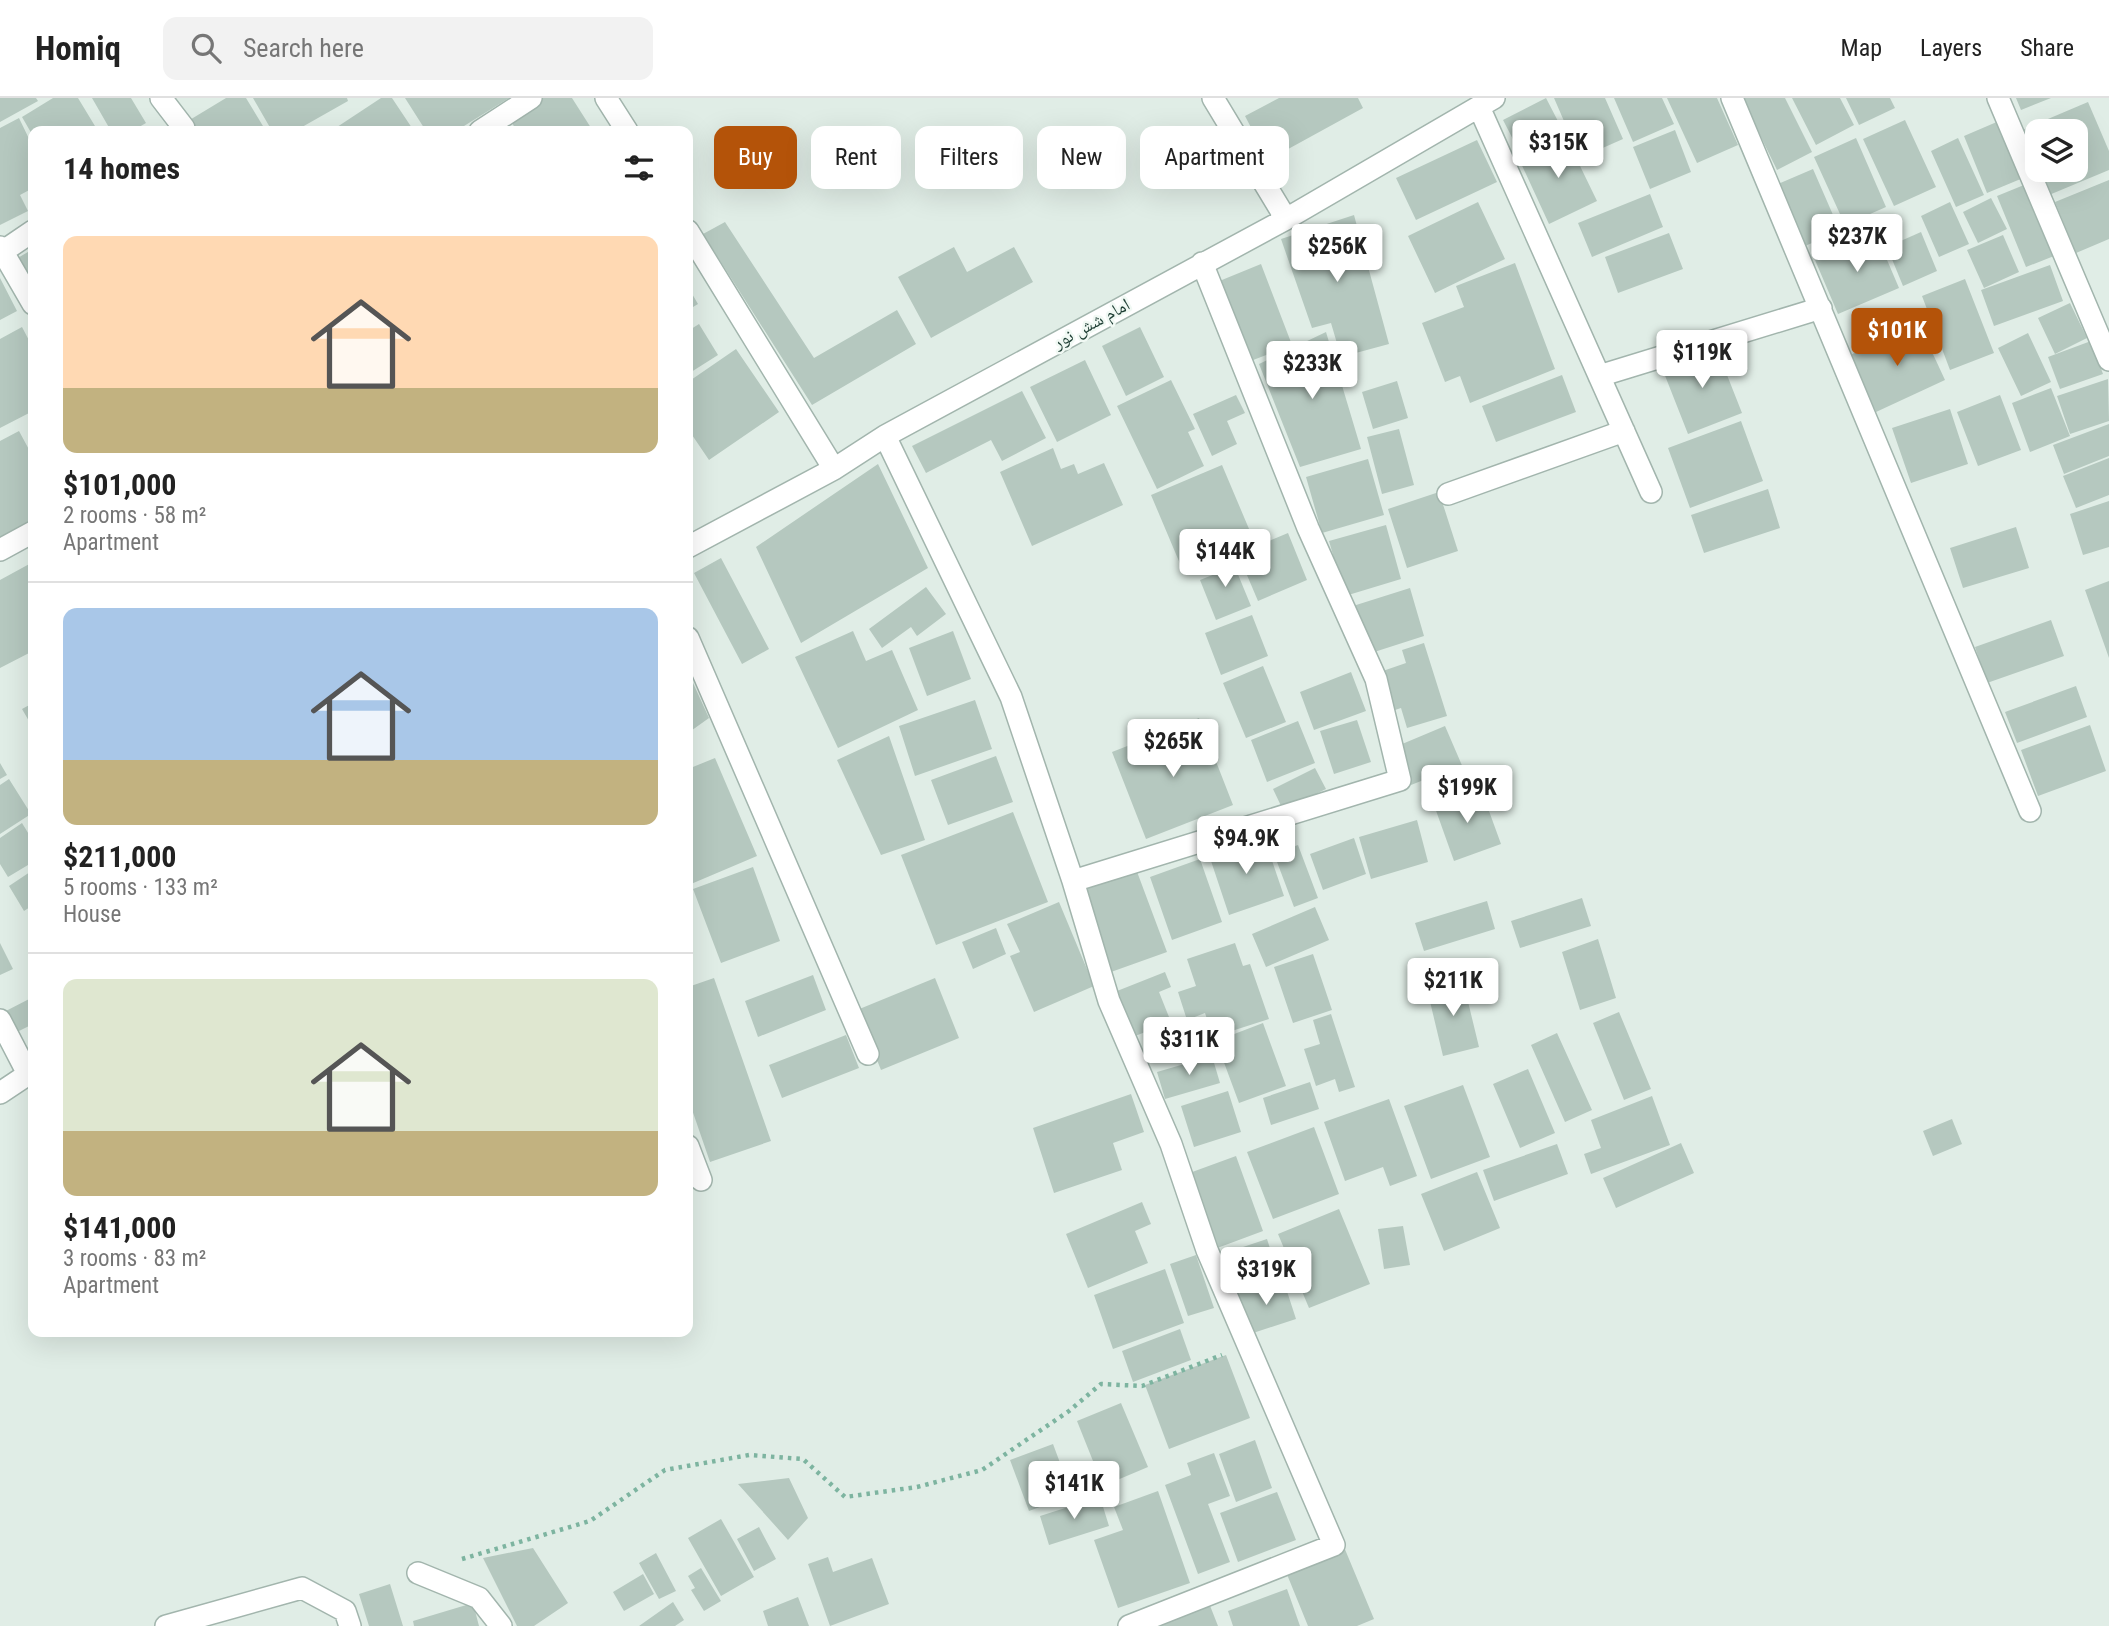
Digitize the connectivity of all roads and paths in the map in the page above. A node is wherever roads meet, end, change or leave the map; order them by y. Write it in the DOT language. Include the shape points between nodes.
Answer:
graph roads {
  1 [pos="161,98"];
  2 [pos="531,98"];
  3 [pos="606,98"];
  4 [pos="1213,98"];
  5 [pos="1732,98"];
  6 [pos="1998,98"];
  7 [pos="1487,103"];
  8 [pos="182,126"];
  9 [pos="488,126"];
  10 [pos="624,126"];
  11 [pos="1286,219"];
  12 [pos="28,234"];
  13 [pos="693,239"];
  14 [pos="1,250"];
  15 [pos="1202,262"];
  16 [pos="28,296"];
  17 [pos="1821,307"];
  18 [pos="2109,360"];
  19 [pos="1599,376"];
  20 [pos="1624,431"];
  21 [pos="885,436"];
  22 [pos="834,468"];
  23 [pos="1651,492"];
  24 [pos="1448,494"];
  25 [pos="28,535"];
  26 [pos="693,544"];
  27 [pos="0,550"];
  28 [pos="693,650"];
  29 [pos="2030,811"];
  30 [pos="1073,881"];
  31 [pos="0,1020"];
  32 [pos="868,1054"];
  33 [pos="28,1068"];
  34 [pos="28,1075"];
  35 [pos="0,1093"];
  36 [pos="693,1159"];
  37 [pos="701,1180"];
  38 [pos="1250,1344"];
  39 [pos="418,1573"];
  40 [pos="166,1626"];
  41 [pos="350,1626"];
  42 [pos="501,1626"];
  43 [pos="1129,1626"];
  1 -- 8 [label="street"];
  2 -- 9 [label="street"];
  3 -- 10 [label="street"];
  4 -- 11 [label="street"];
  5 -- 17 [label="street"];
  6 -- 18 [label="street"];
  7 -- 11 [label="street, امام شش نور"];
  7 -- 19 [label="street"];
  11 -- 15 [label="street, امام شش نور"];
  12 -- 14 [label="street"];
  13 -- 22 [label="street"];
  14 -- 16 [label="street"];
  15 -- 21 [label="street, امام شش نور"];
  15 -- 30 [label="street" via="1308,528 1377,679 1400,780"];
  17 -- 19 [label="street"];
  17 -- 29 [label="street"];
  19 -- 20 [label="street"];
  20 -- 23 [label="street"];
  20 -- 24 [label="street"];
  21 -- 22 [label="street, امام شش نور"];
  21 -- 30 [label="street" via="1011,697"];
  22 -- 26 [label="street, امام شش نور"];
  25 -- 27 [label="street"];
  28 -- 32 [label="street"];
  30 -- 38 [label="street" via="1109,1001 1171,1144 1207,1250"];
  31 -- 33 [label="street"];
  34 -- 35 [label="street"];
  36 -- 37 [label="street"];
  38 -- 39 [label="path" via="1142,1386 1101,1384 982,1470 845,1497 803,1459 749,1455 665,1470 590,1521"];
  38 -- 43 [label="street" via="1334,1545"];
  39 -- 42 [label="street" via="479,1598"];
  40 -- 41 [label="street" via="302,1588 345,1611"];
}
